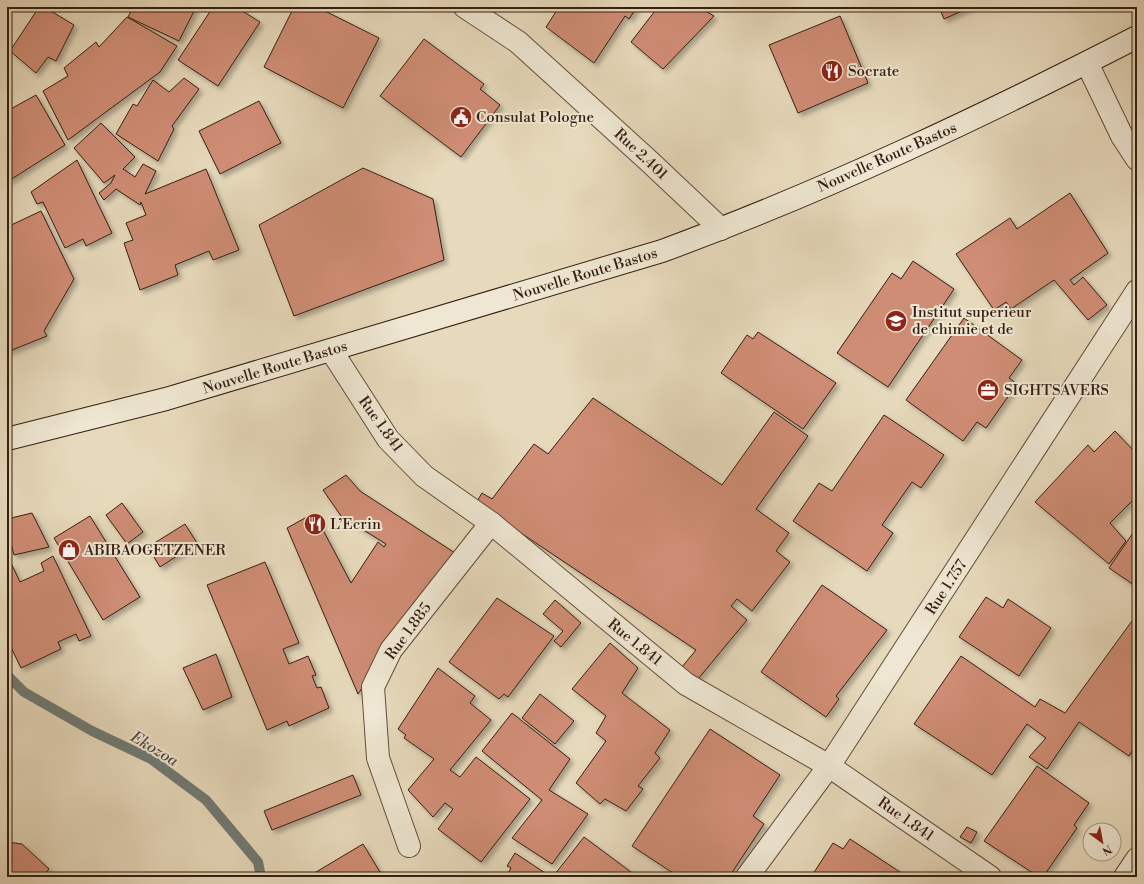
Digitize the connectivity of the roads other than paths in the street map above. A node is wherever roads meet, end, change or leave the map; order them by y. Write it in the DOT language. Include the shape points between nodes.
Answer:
graph roads {
  1 [pos="465,7"];
  2 [pos="1137,38"];
  3 [pos="1087,63"];
  4 [pos="1137,159"];
  5 [pos="721,229"];
  6 [pos="1137,292"];
  7 [pos="331,350"];
  8 [pos="7,439"];
  9 [pos="491,523"];
  10 [pos="829,766"];
  11 [pos="409,846"];
  12 [pos="1137,859"];
  13 [pos="747,877"];
  14 [pos="990,877"];
  15 [pos="1124,877"];
  1 -- 5 [label="street, Rue 2.401" via="518,42"];
  2 -- 3 [label="street, Nouvelle Route Bastos"];
  3 -- 4 [label="street" via="1122,136"];
  3 -- 5 [label="street, Nouvelle Route Bastos" via="868,167"];
  5 -- 7 [label="street, Nouvelle Route Bastos" via="662,251"];
  6 -- 10 [label="street, Rue 1.757"];
  7 -- 8 [label="street, Nouvelle Route Bastos" via="166,399"];
  7 -- 9 [label="street, Rue 1.841" via="388,439 424,476"];
  9 -- 10 [label="street, Rue 1.841" via="686,684"];
  9 -- 11 [label="street, Rue 1.885" via="391,650 373,687 378,758"];
  10 -- 13 [label="street, Rue 1.757"];
  10 -- 14 [label="street, Rue 1.841"];
  12 -- 15 [label="street"];
}
